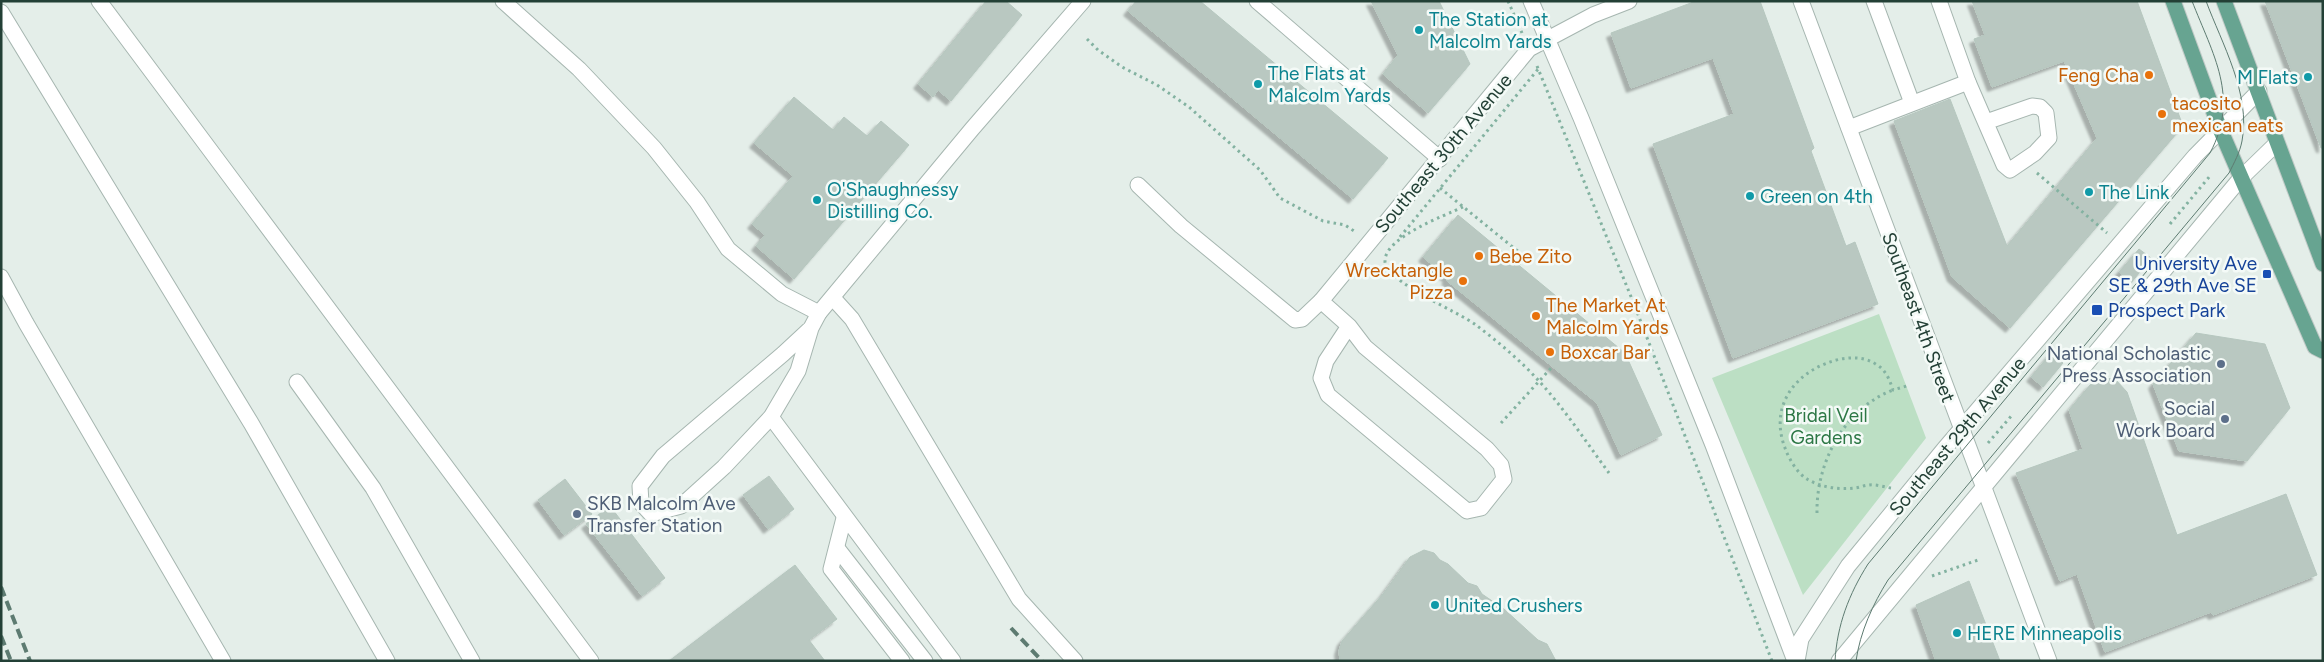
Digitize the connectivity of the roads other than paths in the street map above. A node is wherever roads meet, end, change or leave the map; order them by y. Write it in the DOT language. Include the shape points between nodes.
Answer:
graph roads {
  1 [pos="99,1"];
  2 [pos="503,1"];
  3 [pos="1083,1"];
  4 [pos="1257,1"];
  5 [pos="1531,1"];
  6 [pos="1628,1"];
  7 [pos="1801,1"];
  8 [pos="1874,1"];
  9 [pos="1939,1"];
  10 [pos="2173,1"];
  11 [pos="2224,1"];
  12 [pos="1,12"];
  13 [pos="1548,38"];
  14 [pos="1968,82"];
  15 [pos="2259,91"];
  16 [pos="1912,103"];
  17 [pos="1986,122"];
  18 [pos="1848,128"];
  19 [pos="2220,129"];
  20 [pos="2276,144"];
  21 [pos="1440,159"];
  22 [pos="2240,179"];
  23 [pos="1138,185"];
  24 [pos="2323,264"];
  25 [pos="1,277"];
  26 [pos="833,298"];
  27 [pos="1321,301"];
  28 [pos="819,313"];
  29 [pos="1349,326"];
  30 [pos="810,328"];
  31 [pos="2323,351"];
  32 [pos="297,382"];
  33 [pos="771,417"];
  34 [pos="1961,429"];
  35 [pos="1984,486"];
  36 [pos="844,518"];
  37 [pos="837,548"];
  38 [pos="224,661"];
  39 [pos="387,661"];
  40 [pos="472,661"];
  41 [pos="591,661"];
  42 [pos="902,661"];
  43 [pos="925,661"];
  44 [pos="954,661"];
  45 [pos="1075,661"];
  46 [pos="1796,661"];
  47 [pos="1839,661"];
  48 [pos="2049,661"];
  1 -- 41 [label="street"];
  2 -- 28 [label="street" via="579,69 654,148 697,202 728,249 782,294"];
  3 -- 26 [label="street"];
  4 -- 21 [label="street"];
  5 -- 13 [label="street"];
  6 -- 13 [label="street, Southeast 30th Avenue"];
  7 -- 18 [label="street, Southeast 4th Street"];
  8 -- 16 [label="street"];
  9 -- 14 [label="street"];
  10 -- 19 [label="main road"];
  11 -- 15 [label="main road"];
  12 -- 39 [label="street" via="251,423"];
  13 -- 21 [label="street, Southeast 30th Avenue" via="1529,49"];
  13 -- 46 [label="street" via="1706,427"];
  14 -- 16 [label="street"];
  14 -- 17 [label="street"];
  15 -- 19 [label="street, Southeast 29th Avenue"];
  15 -- 20 [label="main road"];
  16 -- 18 [label="street"];
  17 -- 17 [label="street" via="2004,165 2010,170 2035,153 2049,138 2046,113 2040,107 2032,106"];
  18 -- 34 [label="street, Southeast 4th Street"];
  19 -- 22 [label="main road"];
  19 -- 34 [label="street, Southeast 29th Avenue"];
  20 -- 22 [label="street"];
  20 -- 24 [label="main road"];
  21 -- 27 [label="street, Southeast 30th Avenue"];
  22 -- 31 [label="main road" via="2315,347"];
  22 -- 35 [label="street"];
  23 -- 27 [label="street, Southeast 30th Avenue" via="1181,226 1295,320 1302,319"];
  25 -- 38 [label="street"];
  26 -- 28 [label="street"];
  26 -- 45 [label="street" via="852,319 1019,599"];
  27 -- 29 [label="street"];
  28 -- 30 [label="street"];
  29 -- 29 [label="street" via="1365,347 1487,449 1501,465 1504,479 1481,508 1466,511 1328,395 1321,378 1326,361"];
  30 -- 33 [label="street" via="798,371"];
  30 -- 33 [label="street" via="663,456 640,486 641,503 651,514 681,506 724,467"];
  32 -- 40 [label="street" via="373,488"];
  33 -- 36 [label="street"];
  34 -- 35 [label="street, Southeast 4th Street"];
  34 -- 46 [label="street, Southeast 29th Avenue" via="1848,566 1801,638"];
  35 -- 47 [label="street"];
  35 -- 48 [label="street, Southeast 4th Street"];
  36 -- 37 [label="street"];
  36 -- 44 [label="street"];
  37 -- 42 [label="street" via="831,569"];
  37 -- 43 [label="street"];
}
